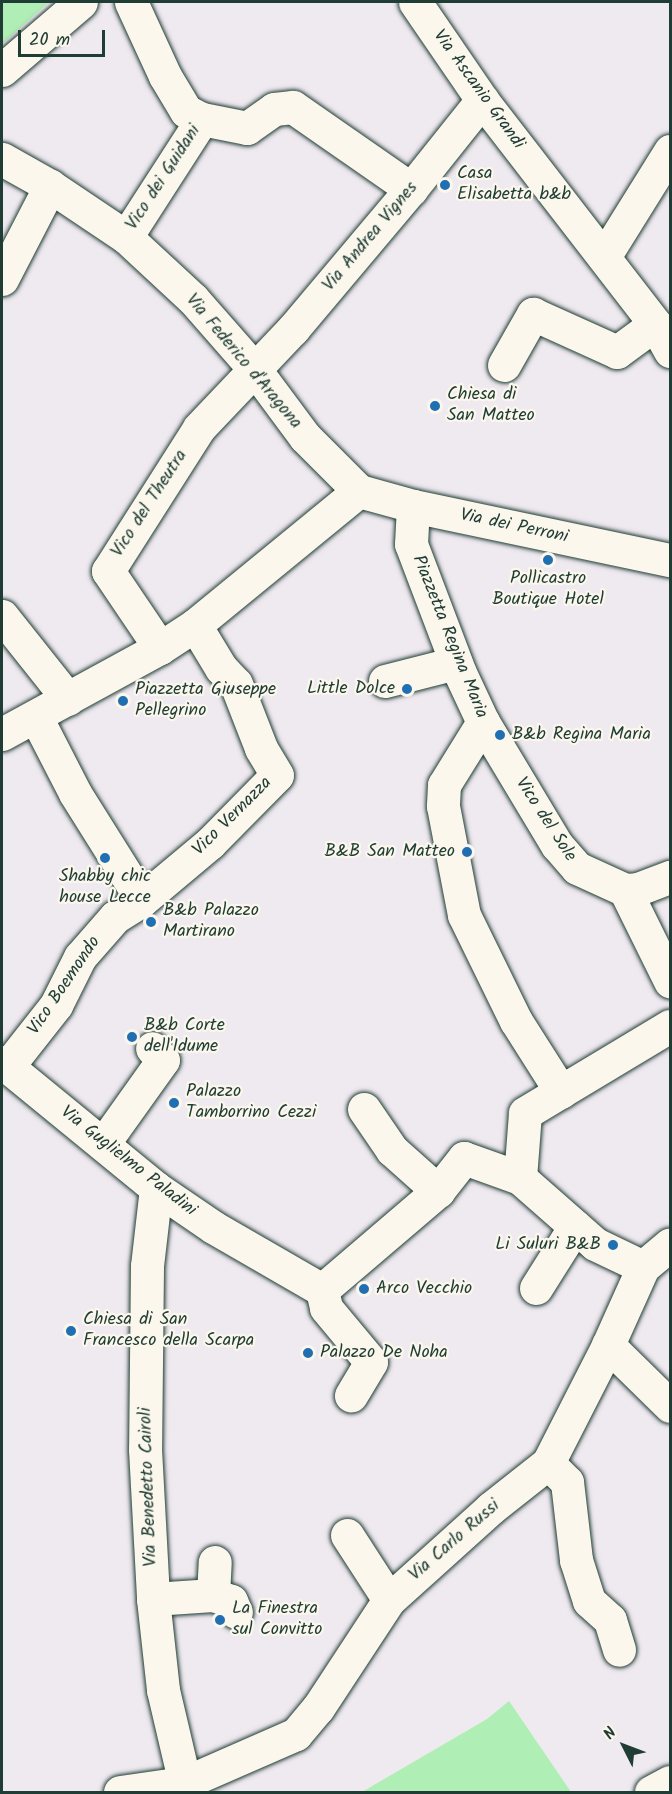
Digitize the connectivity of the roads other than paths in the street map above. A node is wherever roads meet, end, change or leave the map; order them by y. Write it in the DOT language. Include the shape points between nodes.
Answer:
graph roads {
  1 [pos="81,2"];
  2 [pos="131,2"];
  3 [pos="415,2"];
  4 [pos="2,70"];
  5 [pos="482,100"];
  6 [pos="202,119"];
  7 [pos="670,152"];
  8 [pos="2,159"];
  9 [pos="50,186"];
  10 [pos="411,189"];
  11 [pos="126,237"];
  12 [pos="604,257"];
  13 [pos="2,279"];
  14 [pos="663,337"];
  15 [pos="504,365"];
  16 [pos="256,371"];
  17 [pos="359,491"];
  18 [pos="413,506"];
  19 [pos="670,560"];
  20 [pos="2,616"];
  21 [pos="195,625"];
  22 [pos="159,648"];
  23 [pos="456,663"];
  24 [pos="385,681"];
  25 [pos="68,699"];
  26 [pos="36,717"];
  27 [pos="483,722"];
  28 [pos="2,735"];
  29 [pos="508,763"];
  30 [pos="670,877"];
  31 [pos="625,890"];
  32 [pos="142,900"];
  33 [pos="670,981"];
  34 [pos="670,1026"];
  35 [pos="152,1048"];
  36 [pos="5,1064"];
  37 [pos="561,1092"];
  38 [pos="364,1109"];
  39 [pos="103,1144"];
  40 [pos="520,1178"];
  41 [pos="156,1188"];
  42 [pos="438,1191"];
  43 [pos="575,1226"];
  44 [pos="670,1244"];
  45 [pos="643,1268"];
  46 [pos="536,1288"];
  47 [pos="322,1290"];
  48 [pos="608,1345"];
  49 [pos="351,1395"];
  50 [pos="670,1406"];
  51 [pos="548,1462"];
  52 [pos="347,1535"];
  53 [pos="215,1562"];
  54 [pos="153,1599"];
  55 [pos="388,1600"];
  56 [pos="619,1650"];
  57 [pos="670,1782"];
  58 [pos="186,1788"];
  59 [pos="120,1792"];
  60 [pos="651,1792"];
  1 -- 4 [label="street"];
  2 -- 6 [label="street" via="186,111"];
  3 -- 5 [label="street, Via Ascanio Grandi"];
  5 -- 10 [label="street, Via Andrea Vignes"];
  5 -- 12 [label="street, Via Ascanio Grandi"];
  6 -- 10 [label="street" via="248,128 274,109 293,107"];
  6 -- 11 [label="street, Vico dei Guidani"];
  7 -- 12 [label="street"];
  8 -- 9 [label="street, Via Federico d'Aragona"];
  9 -- 11 [label="street, Via Federico d'Aragona"];
  9 -- 13 [label="street"];
  10 -- 16 [label="street, Via Andrea Vignes"];
  11 -- 16 [label="street, Via Federico d'Aragona" via="193,299"];
  12 -- 14 [label="street, Via Ascanio Grandi"];
  14 -- 15 [label="street" via="617,352 533,314"];
  16 -- 17 [label="street, Via Federico d'Aragona" via="305,437"];
  16 -- 22 [label="street, Vico del Theutra" via="244,378 199,428 108,571"];
  17 -- 18 [label="street, Via dei Perroni"];
  17 -- 21 [label="street"];
  18 -- 19 [label="street, Via dei Perroni"];
  18 -- 23 [label="street, Piazzetta Regina Maria" via="411,544"];
  20 -- 25 [label="street"];
  21 -- 22 [label="street"];
  21 -- 32 [label="street, Vico Vernazza" via="221,668 236,684 261,748 277,775 210,843"];
  22 -- 25 [label="street"];
  23 -- 24 [label="street"];
  23 -- 27 [label="street, Piazzetta Regina Maria"];
  25 -- 26 [label="street"];
  26 -- 28 [label="street"];
  26 -- 32 [label="street" via="75,793"];
  27 -- 29 [label="street, Piazzetta Regina Maria"];
  27 -- 37 [label="street" via="444,785 443,806 464,915 516,1021"];
  29 -- 31 [label="street, Vico del Sole" via="557,845 577,868"];
  30 -- 31 [label="street"];
  31 -- 33 [label="street"];
  32 -- 36 [label="street, Vico Boemondo" via="115,917 80,957 56,1005"];
  34 -- 37 [label="street"];
  35 -- 39 [label="street" via="163,1060"];
  36 -- 39 [label="street, Via Guglielmo Paladini"];
  37 -- 40 [label="street" via="525,1113"];
  38 -- 42 [label="street" via="392,1150"];
  39 -- 41 [label="street, Via Guglielmo Paladini"];
  40 -- 42 [label="street" via="464,1158"];
  40 -- 43 [label="street"];
  41 -- 47 [label="street, Via Guglielmo Paladini" via="213,1227"];
  41 -- 54 [label="street, Via Benedetto Cairoli" via="147,1266 145,1449"];
  42 -- 47 [label="street"];
  43 -- 45 [label="street" via="595,1244"];
  43 -- 46 [label="street"];
  44 -- 45 [label="street, Via Carlo Russi"];
  45 -- 48 [label="street, Via Carlo Russi"];
  47 -- 49 [label="street" via="326,1308 371,1362"];
  48 -- 50 [label="street"];
  48 -- 51 [label="street, Via Carlo Russi"];
  51 -- 55 [label="street, Via Carlo Russi"];
  51 -- 56 [label="street" via="567,1482 576,1560 589,1601 610,1620"];
  52 -- 55 [label="street"];
  53 -- 54 [label="street" via="225,1604"];
  54 -- 58 [label="street, Via Benedetto Cairoli" via="163,1690"];
  55 -- 58 [label="street, Via Carlo Russi" via="318,1708 296,1734"];
  57 -- 60 [label="street"];
  58 -- 59 [label="street, Via Carlo Russi"];
}
